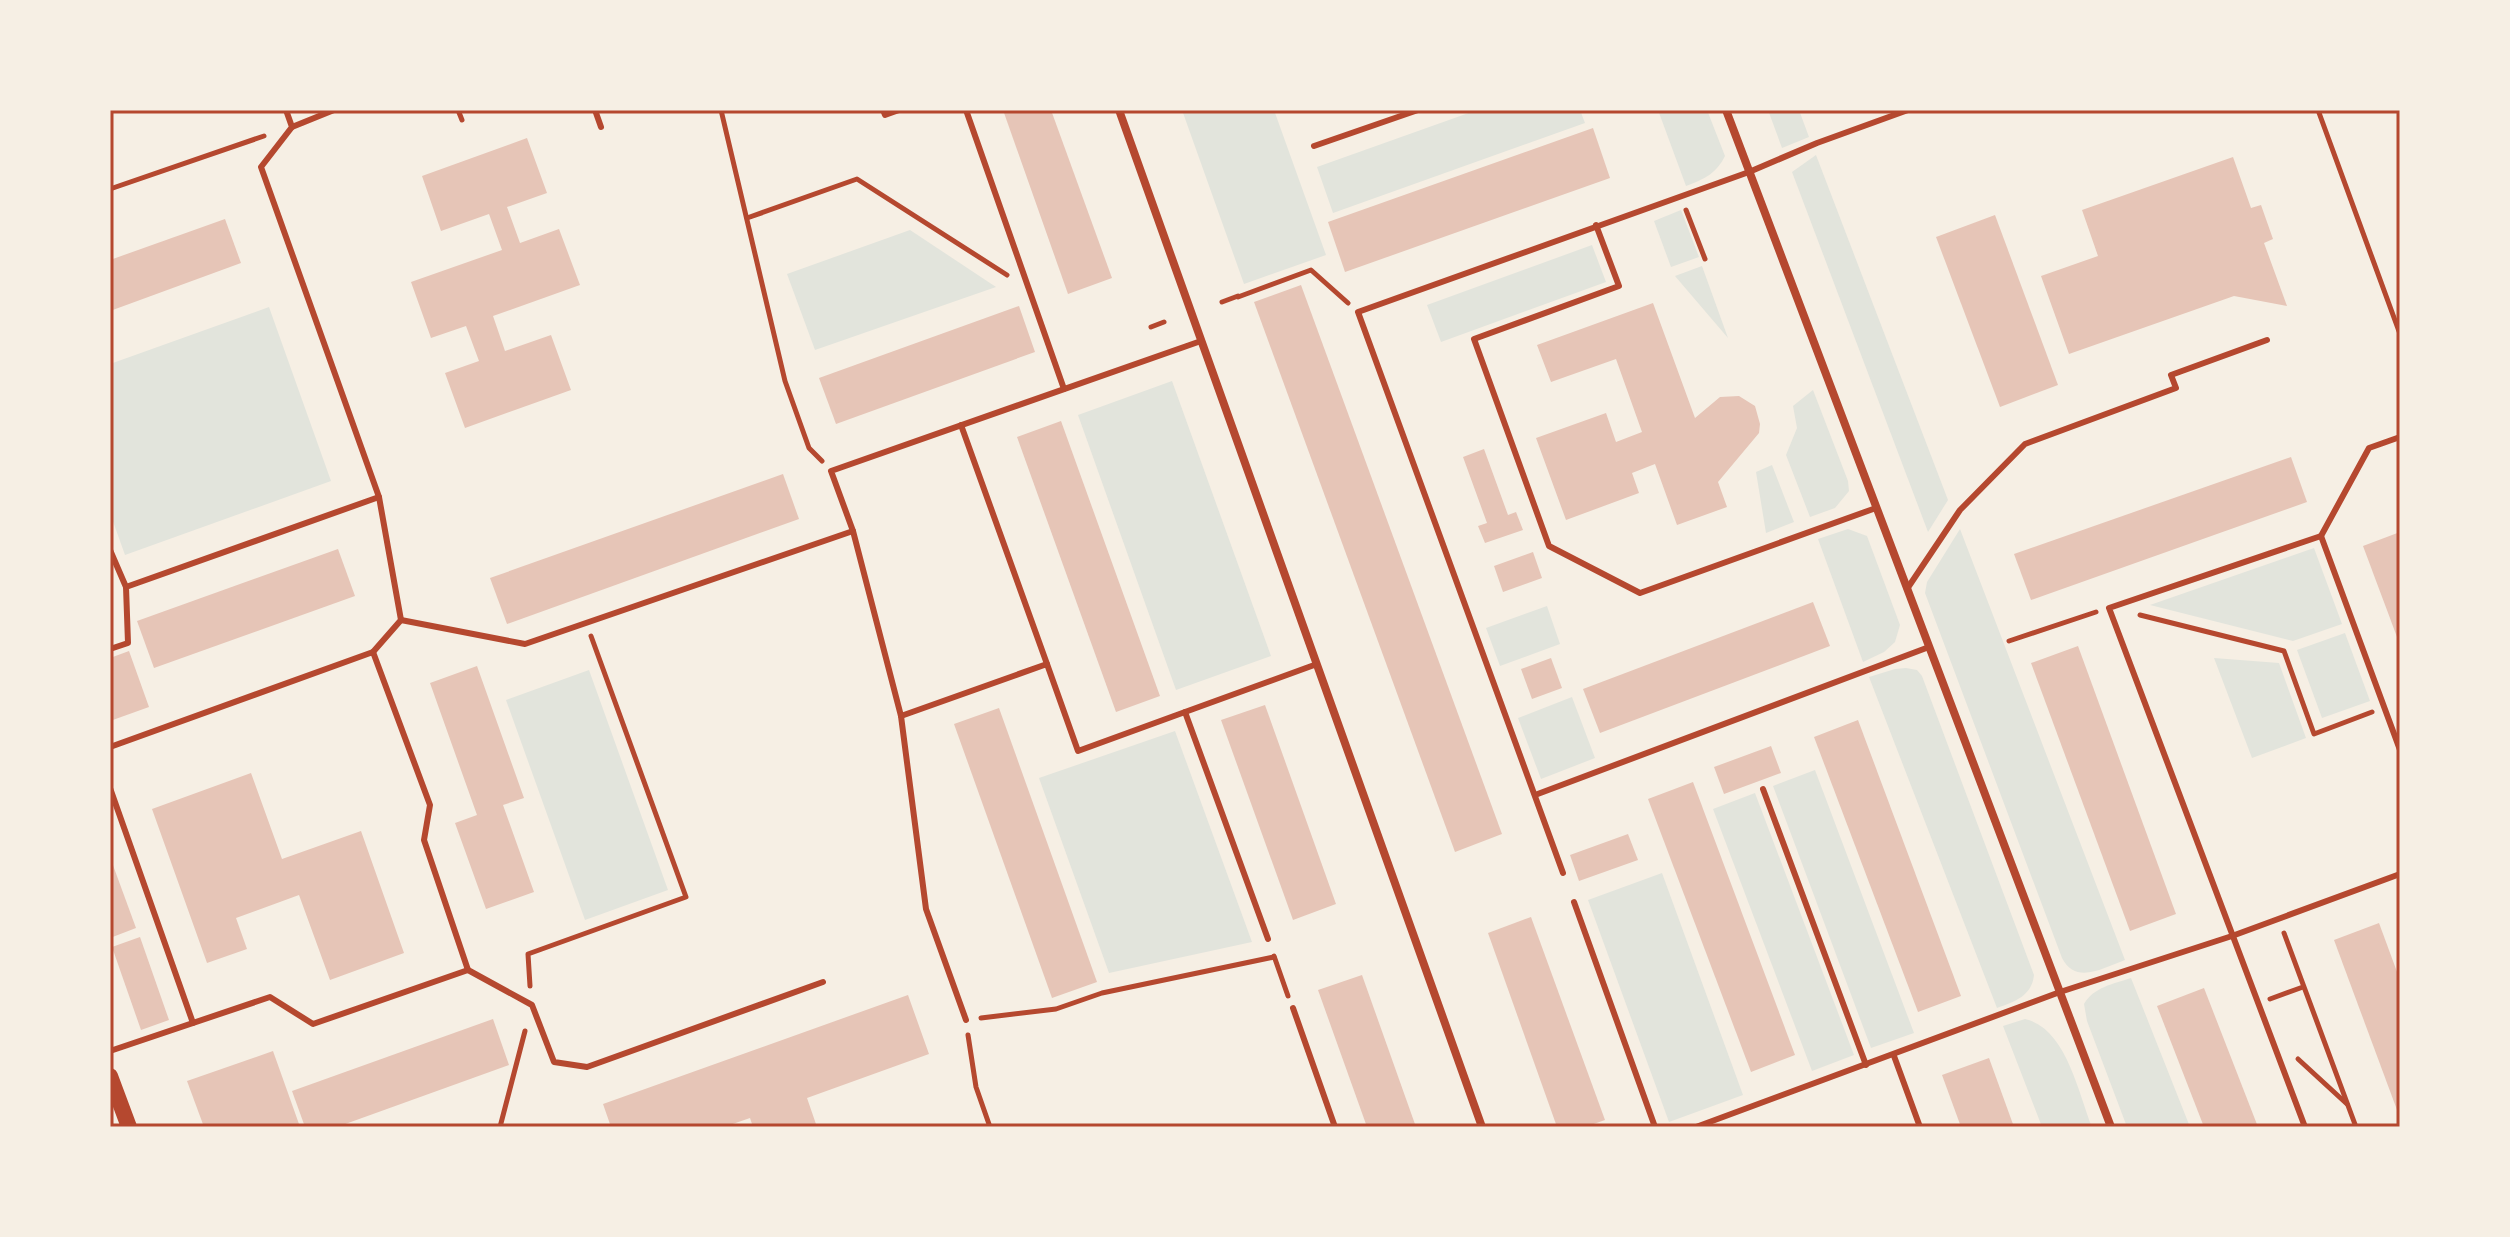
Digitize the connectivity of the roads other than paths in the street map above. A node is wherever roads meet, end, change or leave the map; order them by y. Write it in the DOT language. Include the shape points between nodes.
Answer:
graph roads {
  1 [pos="286,110"];
  2 [pos="334,110"];
  3 [pos="595,110"];
  4 [pos="883,110"];
  5 [pos="899,110"];
  6 [pos="966,110"];
  7 [pos="1119,110"];
  8 [pos="1418,110"];
  9 [pos="1726,110"];
  10 [pos="1908,110"];
  11 [pos="292,127"];
  12 [pos="601,127"];
  13 [pos="1314,146"];
  14 [pos="1749,172"];
  15 [pos="1596,225"];
  16 [pos="2267,340"];
  17 [pos="1201,341"];
  18 [pos="1064,389"];
  19 [pos="961,425"];
  20 [pos="2400,437"];
  21 [pos="379,497"];
  22 [pos="1876,508"];
  23 [pos="853,531"];
  24 [pos="2321,536"];
  25 [pos="110,550"];
  26 [pos="126,587"];
  27 [pos="1907,589"];
  28 [pos="401,620"];
  29 [pos="1929,647"];
  30 [pos="110,649"];
  31 [pos="373,652"];
  32 [pos="1047,664"];
  33 [pos="1317,664"];
  34 [pos="1185,712"];
  35 [pos="901,716"];
  36 [pos="110,747"];
  37 [pos="2400,750"];
  38 [pos="110,788"];
  39 [pos="1763,789"];
  40 [pos="1535,795"];
  41 [pos="1563,873"];
  42 [pos="2400,874"];
  43 [pos="1574,902"];
  44 [pos="2232,936"];
  45 [pos="1268,939"];
  46 [pos="468,970"];
  47 [pos="823,982"];
  48 [pos="2060,992"];
  49 [pos="1293,1008"];
  50 [pos="966,1020"];
  51 [pos="193,1023"];
  52 [pos="110,1051"];
  53 [pos="1894,1056"];
  54 [pos="1866,1065"];
  55 [pos="110,1076"];
  56 [pos="129,1127"];
  57 [pos="1335,1127"];
  58 [pos="1482,1127"];
  59 [pos="1655,1127"];
  60 [pos="1696,1127"];
  61 [pos="1920,1127"];
  62 [pos="2111,1127"];
  63 [pos="2305,1127"];
  1 -- 11 [label="lane"];
  2 -- 11 [label="lane"];
  3 -- 12 [label="lane"];
  4 -- 5 [label="lane" via="885,115"];
  6 -- 18 [label="lane"];
  7 -- 17 [label="street"];
  8 -- 13 [label="lane"];
  9 -- 14 [label="street"];
  10 -- 14 [label="lane"];
  11 -- 21 [label="lane" via="261,167"];
  14 -- 15 [label="lane"];
  14 -- 22 [label="street"];
  15 -- 22 [label="lane" via="1619,286 1474,339 1549,546 1640,593"];
  15 -- 40 [label="lane" via="1358,312"];
  16 -- 27 [label="lane" via="2171,375 2176,388 2025,444 1960,510"];
  17 -- 18 [label="lane"];
  17 -- 33 [label="street"];
  18 -- 19 [label="lane"];
  19 -- 23 [label="lane" via="831,471"];
  19 -- 32 [label="lane"];
  20 -- 24 [label="lane" via="2369,448"];
  21 -- 26 [label="lane"];
  21 -- 28 [label="lane"];
  22 -- 27 [label="street"];
  23 -- 28 [label="lane" via="525,644"];
  23 -- 35 [label="lane"];
  24 -- 37 [label="lane"];
  24 -- 44 [label="lane" via="2109,608"];
  25 -- 26 [label="lane"];
  26 -- 30 [label="lane" via="128,643"];
  27 -- 29 [label="street"];
  28 -- 31 [label="lane"];
  29 -- 40 [label="lane"];
  29 -- 48 [label="street"];
  31 -- 36 [label="lane"];
  31 -- 46 [label="lane" via="430,805 424,840"];
  32 -- 34 [label="lane" via="1078,751"];
  32 -- 35 [label="lane"];
  33 -- 34 [label="lane"];
  33 -- 58 [label="street"];
  34 -- 45 [label="lane"];
  35 -- 50 [label="lane" via="926,909"];
  38 -- 51 [label="lane"];
  39 -- 54 [label="lane"];
  40 -- 41 [label="lane"];
  42 -- 44 [label="lane"];
  43 -- 59 [label="lane"];
  44 -- 48 [label="lane"];
  44 -- 63 [label="lane"];
  46 -- 47 [label="lane" via="532,1005 554,1062 587,1067"];
  46 -- 51 [label="lane" via="313,1024 270,997"];
  48 -- 53 [label="lane"];
  48 -- 62 [label="street"];
  49 -- 57 [label="lane"];
  51 -- 52 [label="lane"];
  53 -- 54 [label="lane"];
  53 -- 61 [label="lane"];
  54 -- 60 [label="lane"];
  55 -- 56 [label="main road"];
}
